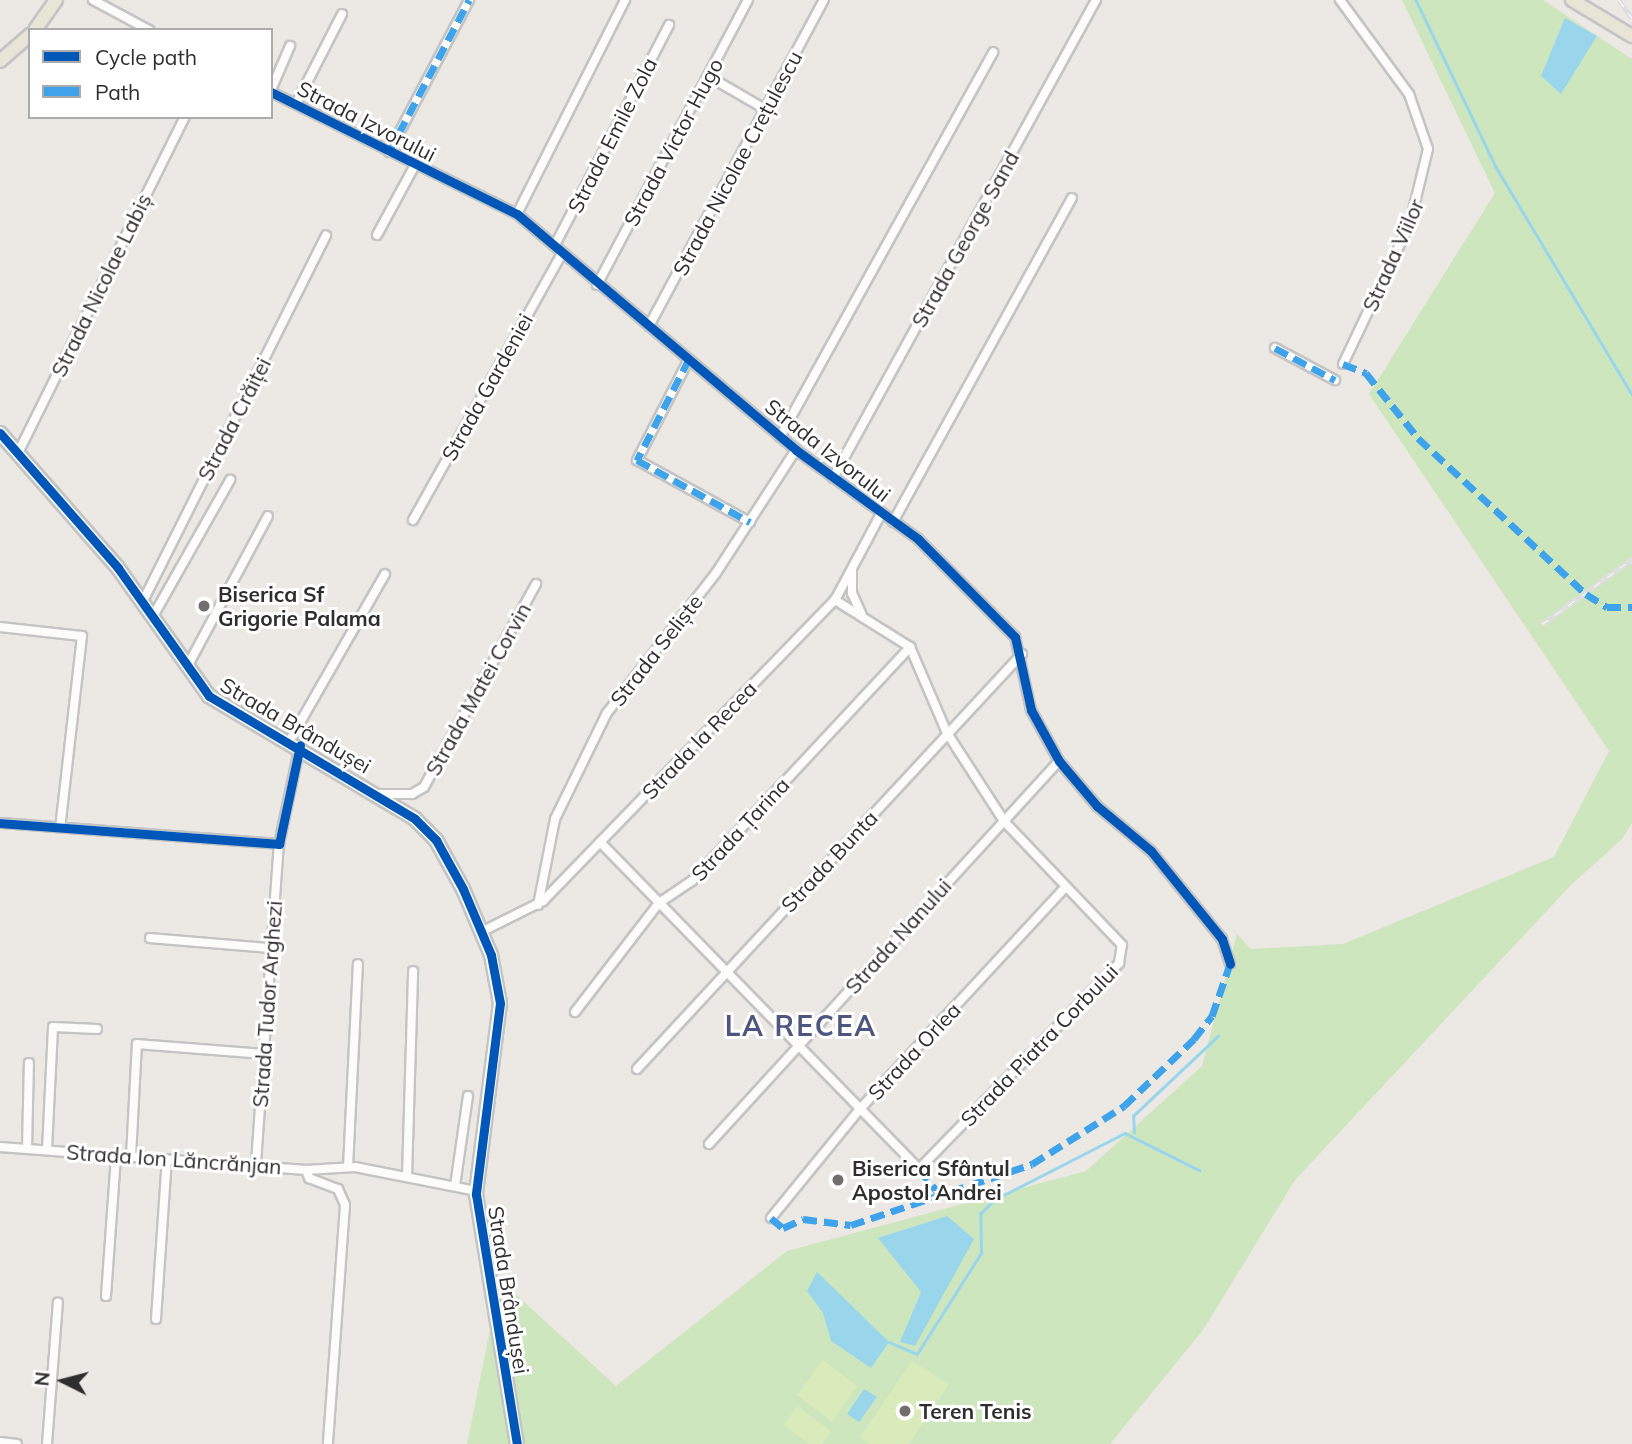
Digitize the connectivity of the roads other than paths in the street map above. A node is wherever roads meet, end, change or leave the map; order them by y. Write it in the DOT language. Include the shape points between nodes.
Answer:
graph roads {
  1 [pos="57,0"];
  2 [pos="93,0"];
  3 [pos="468,0"];
  4 [pos="625,0"];
  5 [pos="748,0"];
  6 [pos="824,0"];
  7 [pos="1096,0"];
  8 [pos="1340,0"];
  9 [pos="1572,0"];
  10 [pos="342,14"];
  11 [pos="669,25"];
  12 [pos="36,28"];
  13 [pos="145,28"];
  14 [pos="1632,36"];
  15 [pos="28,37"];
  16 [pos="290,46"];
  17 [pos="993,52"];
  18 [pos="0,61"];
  19 [pos="708,76"];
  20 [pos="273,86"];
  21 [pos="273,92"];
  22 [pos="296,104"];
  23 [pos="765,109"];
  24 [pos="184,119"];
  25 [pos="389,152"];
  26 [pos="415,165"];
  27 [pos="1072,198"];
  28 [pos="517,214"];
  29 [pos="327,235"];
  30 [pos="377,235"];
  31 [pos="555,246"];
  32 [pos="562,253"];
  33 [pos="597,285"];
  34 [pos="649,326"];
  35 [pos="1275,348"];
  36 [pos="689,359"];
  37 [pos="1343,364"];
  38 [pos="1335,380"];
  39 [pos="0,433"];
  40 [pos="780,437"];
  41 [pos="796,450"];
  42 [pos="18,453"];
  43 [pos="833,478"];
  44 [pos="230,480"];
  45 [pos="881,514"];
  46 [pos="268,516"];
  47 [pos="413,520"];
  48 [pos="893,522"];
  49 [pos="750,523"];
  50 [pos="853,565"];
  51 [pos="385,575"];
  52 [pos="536,584"];
  53 [pos="835,600"];
  54 [pos="142,603"];
  55 [pos="152,618"];
  56 [pos="864,618"];
  57 [pos="0,627"];
  58 [pos="910,647"];
  59 [pos="1022,654"];
  60 [pos="186,670"];
  61 [pos="947,733"];
  62 [pos="295,743"];
  63 [pos="1059,761"];
  64 [pos="378,794"];
  65 [pos="1004,821"];
  66 [pos="0,823"];
  67 [pos="60,828"];
  68 [pos="600,842"];
  69 [pos="279,844"];
  70 [pos="1064,889"];
  71 [pos="659,903"];
  72 [pos="538,905"];
  73 [pos="483,931"];
  74 [pos="150,938"];
  75 [pos="270,948"];
  76 [pos="358,964"];
  77 [pos="1230,964"];
  78 [pos="413,971"];
  79 [pos="728,971"];
  80 [pos="575,1012"];
  81 [pos="97,1029"];
  82 [pos="798,1046"];
  83 [pos="264,1054"];
  84 [pos="30,1063"];
  85 [pos="637,1069"];
  86 [pos="468,1096"];
  87 [pos="859,1110"];
  88 [pos="709,1144"];
  89 [pos="0,1147"];
  90 [pos="27,1149"];
  91 [pos="47,1150"];
  92 [pos="116,1156"];
  93 [pos="131,1157"];
  94 [pos="167,1159"];
  95 [pos="256,1163"];
  96 [pos="348,1167"];
  97 [pos="306,1170"];
  98 [pos="407,1177"];
  99 [pos="458,1186"];
  100 [pos="476,1188"];
  101 [pos="771,1218"];
  102 [pos="106,1296"];
  103 [pos="58,1302"];
  104 [pos="156,1319"];
  105 [pos="0,1442"];
  106 [pos="17,1444"];
  107 [pos="47,1444"];
  108 [pos="328,1444"];
  109 [pos="517,1444"];
  1 -- 12 [label="main road"];
  2 -- 13 [label="street"];
  3 -- 25 [label="street"];
  4 -- 28 [label="street"];
  5 -- 19 [label="street, Strada Victor Hugo"];
  6 -- 23 [label="street, Strada Nicolae Crețulescu"];
  7 -- 43 [label="street, Strada George Sand"];
  8 -- 37 [label="street, Strada Viilor" via="1409,94 1427,149 1415,211"];
  9 -- 14 [label="main road"];
  10 -- 22 [label="street"];
  11 -- 31 [label="street, Strada Emile Zola"];
  15 -- 18 [label="main road"];
  16 -- 20 [label="street"];
  17 -- 40 [label="street, Strada Izvorului"];
  19 -- 23 [label="street"];
  19 -- 33 [label="street, Strada Victor Hugo"];
  21 -- 22 [label="street, Strada Izvorului"];
  22 -- 25 [label="street, Strada Izvorului"];
  23 -- 34 [label="street, Strada Nicolae Crețulescu"];
  24 -- 42 [label="street, Strada Nicolae Labiș"];
  25 -- 26 [label="street, Strada Izvorului"];
  26 -- 28 [label="street, Strada Izvorului"];
  26 -- 30 [label="street, Strada Izvorului"];
  27 -- 48 [label="street"];
  28 -- 31 [label="street, Strada Izvorului"];
  29 -- 54 [label="street, Strada Crăiței"];
  31 -- 32 [label="street, Strada Izvorului"];
  32 -- 33 [label="street, Strada Izvorului"];
  32 -- 47 [label="street, Strada Gardeniei"];
  33 -- 34 [label="street, Strada Izvorului"];
  34 -- 36 [label="street, Strada Izvorului"];
  35 -- 38 [label="street"];
  36 -- 40 [label="street, Strada Izvorului"];
  36 -- 49 [label="street" via="637,460"];
  39 -- 42 [label="main road, Strada Brândușei"];
  40 -- 41 [label="street, Strada Izvorului"];
  41 -- 43 [label="street, Strada Izvorului"];
  41 -- 49 [label="street, Strada Seliște"];
  42 -- 54 [label="main road, Strada Brândușei"];
  43 -- 45 [label="street, Strada Izvorului"];
  44 -- 55 [label="street"];
  45 -- 48 [label="street, Strada Izvorului"];
  45 -- 50 [label="street, Strada la Recea"];
  46 -- 60 [label="street"];
  48 -- 59 [label="street, Strada Izvorului" via="1015,637"];
  49 -- 72 [label="street, Strada Seliște" via="607,713 555,819"];
  50 -- 53 [label="street, Strada la Recea"];
  50 -- 56 [label="street" via="852,593"];
  51 -- 62 [label="street"];
  52 -- 64 [label="street, Strada Matei Corvin" via="424,787 412,794"];
  53 -- 56 [label="street"];
  53 -- 68 [label="street, Strada la Recea"];
  54 -- 55 [label="main road, Strada Brândușei"];
  55 -- 60 [label="main road, Strada Brândușei"];
  56 -- 58 [label="street"];
  57 -- 67 [label="street" via="82,636"];
  58 -- 61 [label="street, Strada Piatra Corbului"];
  58 -- 71 [label="street, Strada Țarina" via="692,881"];
  59 -- 61 [label="street, Strada Bunta"];
  59 -- 63 [label="street, Strada Izvorului" via="1031,710"];
  60 -- 62 [label="main road, Strada Brândușei" via="220,705"];
  61 -- 65 [label="street, Strada Piatra Corbului"];
  61 -- 79 [label="street, Strada Bunta"];
  62 -- 64 [label="main road, Strada Brândușei"];
  62 -- 69 [label="street, Strada Tudor Arghezi"];
  63 -- 65 [label="street, Strada Nanului"];
  63 -- 77 [label="street, Strada Izvorului" via="1097,806 1151,851 1222,939"];
  64 -- 73 [label="main road, Strada Brândușei" via="436,840"];
  65 -- 70 [label="street, Strada Piatra Corbului"];
  65 -- 82 [label="street, Strada Nanului"];
  66 -- 67 [label="street"];
  67 -- 69 [label="street"];
  68 -- 71 [label="street"];
  68 -- 72 [label="street, Strada la Recea"];
  69 -- 75 [label="street, Strada Tudor Arghezi"];
  70 -- 87 [label="street, Strada Orlea"];
  70 -- 87 [label="street, Strada Piatra Corbului" via="1122,946 1123,956 919,1169"];
  71 -- 79 [label="street"];
  71 -- 80 [label="street, Strada Țarina"];
  72 -- 73 [label="street, Strada la Recea"];
  73 -- 100 [label="main road, Strada Brândușei" via="497,979 500,1025"];
  74 -- 75 [label="street"];
  75 -- 83 [label="street, Strada Tudor Arghezi"];
  76 -- 96 [label="street"];
  78 -- 98 [label="street"];
  79 -- 82 [label="street"];
  79 -- 85 [label="street, Strada Bunta"];
  81 -- 91 [label="street" via="53,1027"];
  82 -- 87 [label="street"];
  82 -- 88 [label="street, Strada Nanului"];
  83 -- 93 [label="street" via="137,1044"];
  83 -- 95 [label="street, Strada Tudor Arghezi"];
  84 -- 90 [label="street"];
  86 -- 99 [label="street"];
  87 -- 101 [label="street, Strada Orlea"];
  89 -- 90 [label="street, Strada Ion Lăncrănjan"];
  90 -- 91 [label="street, Strada Ion Lăncrănjan"];
  91 -- 92 [label="street, Strada Ion Lăncrănjan"];
  92 -- 93 [label="street, Strada Ion Lăncrănjan"];
  92 -- 102 [label="street"];
  93 -- 94 [label="street, Strada Ion Lăncrănjan"];
  94 -- 95 [label="street, Strada Ion Lăncrănjan"];
  94 -- 104 [label="street"];
  95 -- 97 [label="street, Strada Ion Lăncrănjan"];
  96 -- 97 [label="street, Strada Ion Lăncrănjan"];
  96 -- 98 [label="street, Strada Ion Lăncrănjan"];
  97 -- 108 [label="street" via="309,1178 338,1189 345,1205"];
  98 -- 99 [label="street, Strada Ion Lăncrănjan"];
  99 -- 100 [label="street, Strada Ion Lăncrănjan"];
  100 -- 109 [label="main road, Strada Brândușei"];
  103 -- 107 [label="street"];
  105 -- 106 [label="street"];
}
